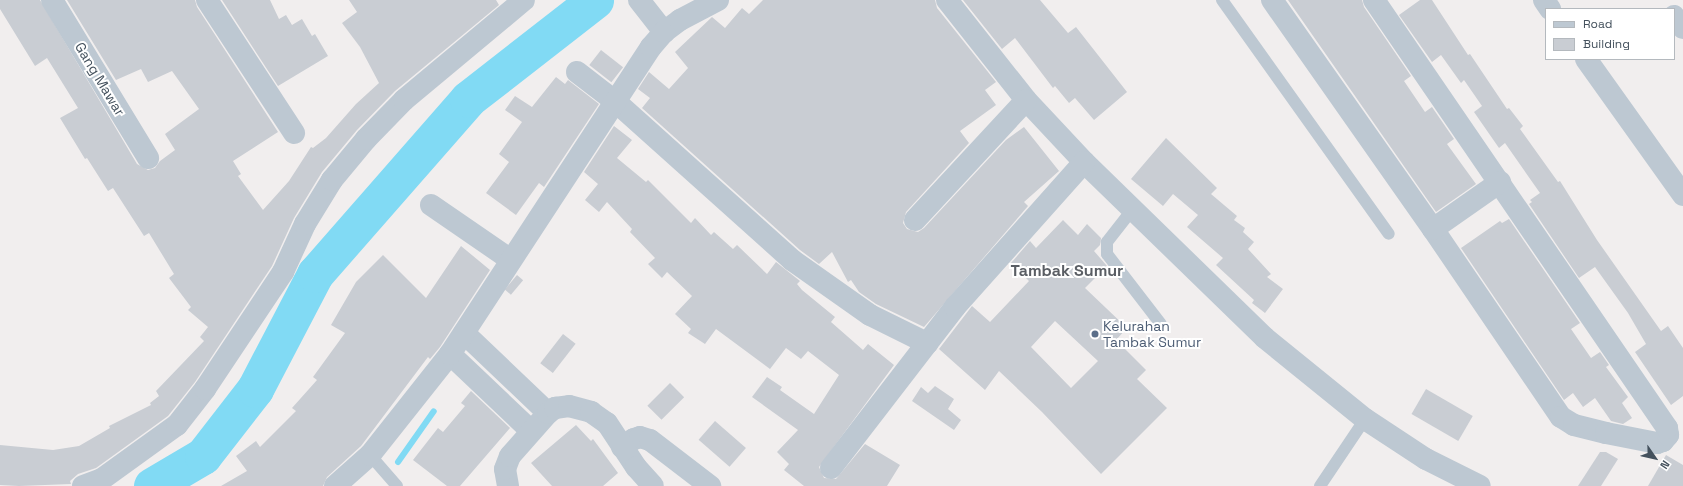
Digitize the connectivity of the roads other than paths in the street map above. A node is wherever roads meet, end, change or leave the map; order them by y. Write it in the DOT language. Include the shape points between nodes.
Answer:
graph roads {
  1 [pos="52,0"];
  2 [pos="207,0"];
  3 [pos="524,0"];
  4 [pos="718,0"];
  5 [pos="947,0"];
  6 [pos="1222,0"];
  7 [pos="1272,0"];
  8 [pos="1374,0"];
  9 [pos="1662,0"];
  10 [pos="639,1"];
  11 [pos="1668,8"];
  12 [pos="1675,17"];
  13 [pos="1683,28"];
  14 [pos="664,32"];
  15 [pos="1587,60"];
  16 [pos="577,72"];
  17 [pos="1026,100"];
  18 [pos="616,102"];
  19 [pos="294,133"];
  20 [pos="148,158"];
  21 [pos="1084,162"];
  22 [pos="1500,182"];
  23 [pos="1683,195"];
  24 [pos="431,205"];
  25 [pos="1132,210"];
  26 [pos="915,220"];
  27 [pos="1433,229"];
  28 [pos="1389,234"];
  29 [pos="511,260"];
  30 [pos="1161,324"];
  31 [pos="464,333"];
  32 [pos="927,343"];
  33 [pos="450,354"];
  34 [pos="548,413"];
  35 [pos="1365,419"];
  36 [pos="530,430"];
  37 [pos="622,447"];
  38 [pos="370,455"];
  39 [pos="831,468"];
  40 [pos="83,486"];
  41 [pos="335,486"];
  42 [pos="397,486"];
  43 [pos="508,486"];
  44 [pos="653,486"];
  45 [pos="710,486"];
  46 [pos="1320,486"];
  47 [pos="1480,486"];
  1 -- 20 [label="street, Gang Mawar"];
  2 -- 19 [label="street"];
  3 -- 40 [label="street" via="404,100 351,156 332,180 305,224 283,272 177,425 102,479"];
  4 -- 14 [label="street" via="680,20"];
  5 -- 17 [label="street"];
  6 -- 28 [label="lane"];
  7 -- 27 [label="street"];
  8 -- 22 [label="street"];
  9 -- 11 [label="street"];
  10 -- 14 [label="street"];
  12 -- 13 [label="street"];
  14 -- 18 [label="street" via="651,47"];
  15 -- 23 [label="street"];
  16 -- 18 [label="street"];
  17 -- 21 [label="street"];
  17 -- 26 [label="street"];
  18 -- 29 [label="street"];
  18 -- 32 [label="street" via="792,260 870,315"];
  21 -- 25 [label="street"];
  21 -- 32 [label="street" via="955,307"];
  22 -- 27 [label="street"];
  22 -- 27 [label="street" via="1667,428 1668,435 1663,441 1606,434 1574,425 1561,417"];
  24 -- 29 [label="street"];
  25 -- 30 [label="lane" via="1107,242 1107,254"];
  25 -- 35 [label="street" via="1265,338"];
  29 -- 31 [label="street"];
  31 -- 33 [label="street"];
  31 -- 34 [label="street"];
  32 -- 39 [label="street"];
  33 -- 36 [label="street"];
  33 -- 38 [label="street"];
  34 -- 36 [label="street"];
  34 -- 37 [label="street" via="555,408 569,406 591,412 607,423"];
  35 -- 46 [label="lane"];
  35 -- 47 [label="street" via="1426,459"];
  36 -- 43 [label="street" via="510,456 505,469"];
  37 -- 44 [label="street"];
  37 -- 45 [label="street" via="640,437 650,440"];
  38 -- 41 [label="street"];
  38 -- 42 [label="lane"];
}
